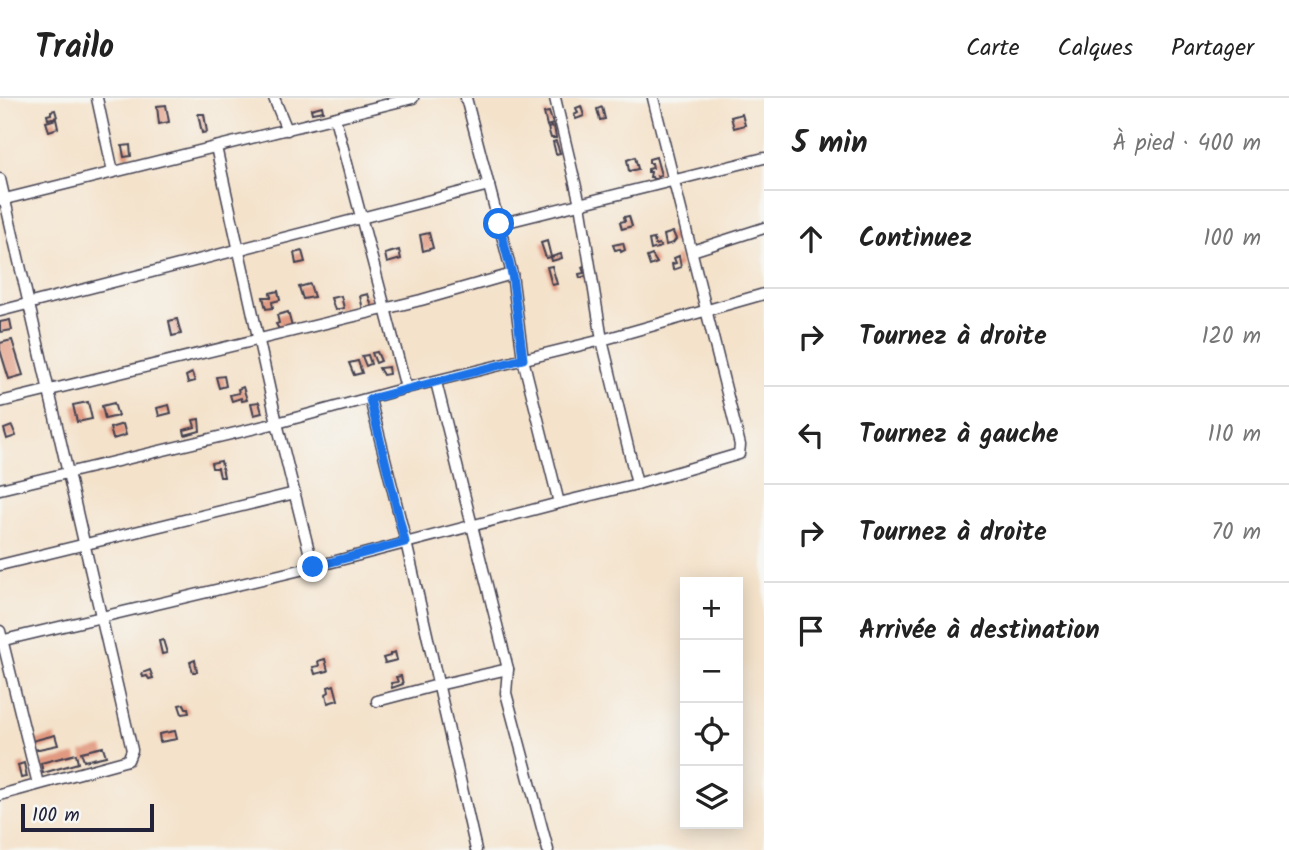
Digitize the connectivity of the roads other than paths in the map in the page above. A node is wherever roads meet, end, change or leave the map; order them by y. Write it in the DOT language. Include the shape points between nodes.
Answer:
graph roads {
  1 [pos="97,98"];
  2 [pos="274,98"];
  3 [pos="413,98"];
  4 [pos="466,98"];
  5 [pos="555,98"];
  6 [pos="653,98"];
  7 [pos="389,101"];
  8 [pos="335,118"];
  9 [pos="287,130"];
  10 [pos="216,147"];
  11 [pos="764,158"];
  12 [pos="113,172"];
  13 [pos="0,179"];
  14 [pos="674,181"];
  15 [pos="489,185"];
  16 [pos="3,199"];
  17 [pos="580,204"];
  18 [pos="360,218"];
  19 [pos="499,224"];
  20 [pos="764,228"];
  21 [pos="239,250"];
  22 [pos="692,251"];
  23 [pos="512,274"];
  24 [pos="764,294"];
  25 [pos="29,304"];
  26 [pos="385,308"];
  27 [pos="0,311"];
  28 [pos="708,312"];
  29 [pos="258,339"];
  30 [pos="602,340"];
  31 [pos="523,359"];
  32 [pos="436,382"];
  33 [pos="406,388"];
  34 [pos="48,391"];
  35 [pos="370,399"];
  36 [pos="0,402"];
  37 [pos="277,423"];
  38 [pos="68,471"];
  39 [pos="637,484"];
  40 [pos="0,489"];
  41 [pos="295,493"];
  42 [pos="559,503"];
  43 [pos="471,525"];
  44 [pos="405,542"];
  45 [pos="84,546"];
  46 [pos="0,565"];
  47 [pos="313,567"];
  48 [pos="100,617"];
  49 [pos="1,637"];
  50 [pos="508,670"];
  51 [pos="438,685"];
  52 [pos="377,701"];
  53 [pos="38,785"];
  54 [pos="0,795"];
  55 [pos="476,850"];
  56 [pos="548,850"];
  1 -- 12 [label="street"];
  2 -- 9 [label="street"];
  3 -- 7 [label="street"];
  4 -- 15 [label="street"];
  5 -- 17 [label="street"];
  6 -- 14 [label="street"];
  7 -- 8 [label="street"];
  8 -- 9 [label="street"];
  8 -- 18 [label="street"];
  9 -- 10 [label="street"];
  10 -- 12 [label="street"];
  10 -- 21 [label="street"];
  11 -- 14 [label="street"];
  12 -- 16 [label="street"];
  13 -- 16 [label="street"];
  14 -- 17 [label="street"];
  14 -- 22 [label="street"];
  15 -- 18 [label="street"];
  15 -- 19 [label="street"];
  16 -- 25 [label="street"];
  17 -- 19 [label="street"];
  17 -- 30 [label="street"];
  18 -- 21 [label="street"];
  18 -- 26 [label="street"];
  19 -- 23 [label="street"];
  20 -- 22 [label="street"];
  21 -- 25 [label="street"];
  21 -- 29 [label="street"];
  22 -- 28 [label="street"];
  23 -- 26 [label="street"];
  23 -- 31 [label="street"];
  24 -- 28 [label="street"];
  25 -- 27 [label="street"];
  25 -- 34 [label="street"];
  26 -- 29 [label="street"];
  26 -- 33 [label="street"];
  28 -- 30 [label="street"];
  28 -- 39 [label="street" via="740,450 735,456"];
  29 -- 34 [label="street"];
  29 -- 37 [label="street"];
  30 -- 31 [label="street"];
  30 -- 39 [label="street"];
  31 -- 32 [label="street"];
  31 -- 42 [label="street"];
  32 -- 33 [label="street"];
  32 -- 43 [label="street"];
  33 -- 35 [label="street"];
  34 -- 36 [label="street"];
  34 -- 38 [label="street"];
  35 -- 37 [label="street"];
  35 -- 44 [label="street"];
  37 -- 38 [label="street"];
  37 -- 41 [label="street"];
  38 -- 40 [label="street"];
  38 -- 45 [label="street"];
  39 -- 42 [label="street"];
  41 -- 45 [label="street"];
  41 -- 47 [label="street"];
  42 -- 43 [label="street"];
  43 -- 44 [label="street"];
  43 -- 50 [label="street"];
  44 -- 47 [label="street"];
  44 -- 51 [label="street"];
  45 -- 46 [label="street"];
  45 -- 48 [label="street"];
  47 -- 48 [label="street"];
  48 -- 49 [label="street"];
  48 -- 53 [label="street" via="131,756"];
  49 -- 53 [label="street"];
  50 -- 51 [label="street"];
  50 -- 56 [label="street" via="506,693"];
  51 -- 52 [label="street"];
  51 -- 55 [label="street"];
  53 -- 54 [label="street"];
}
